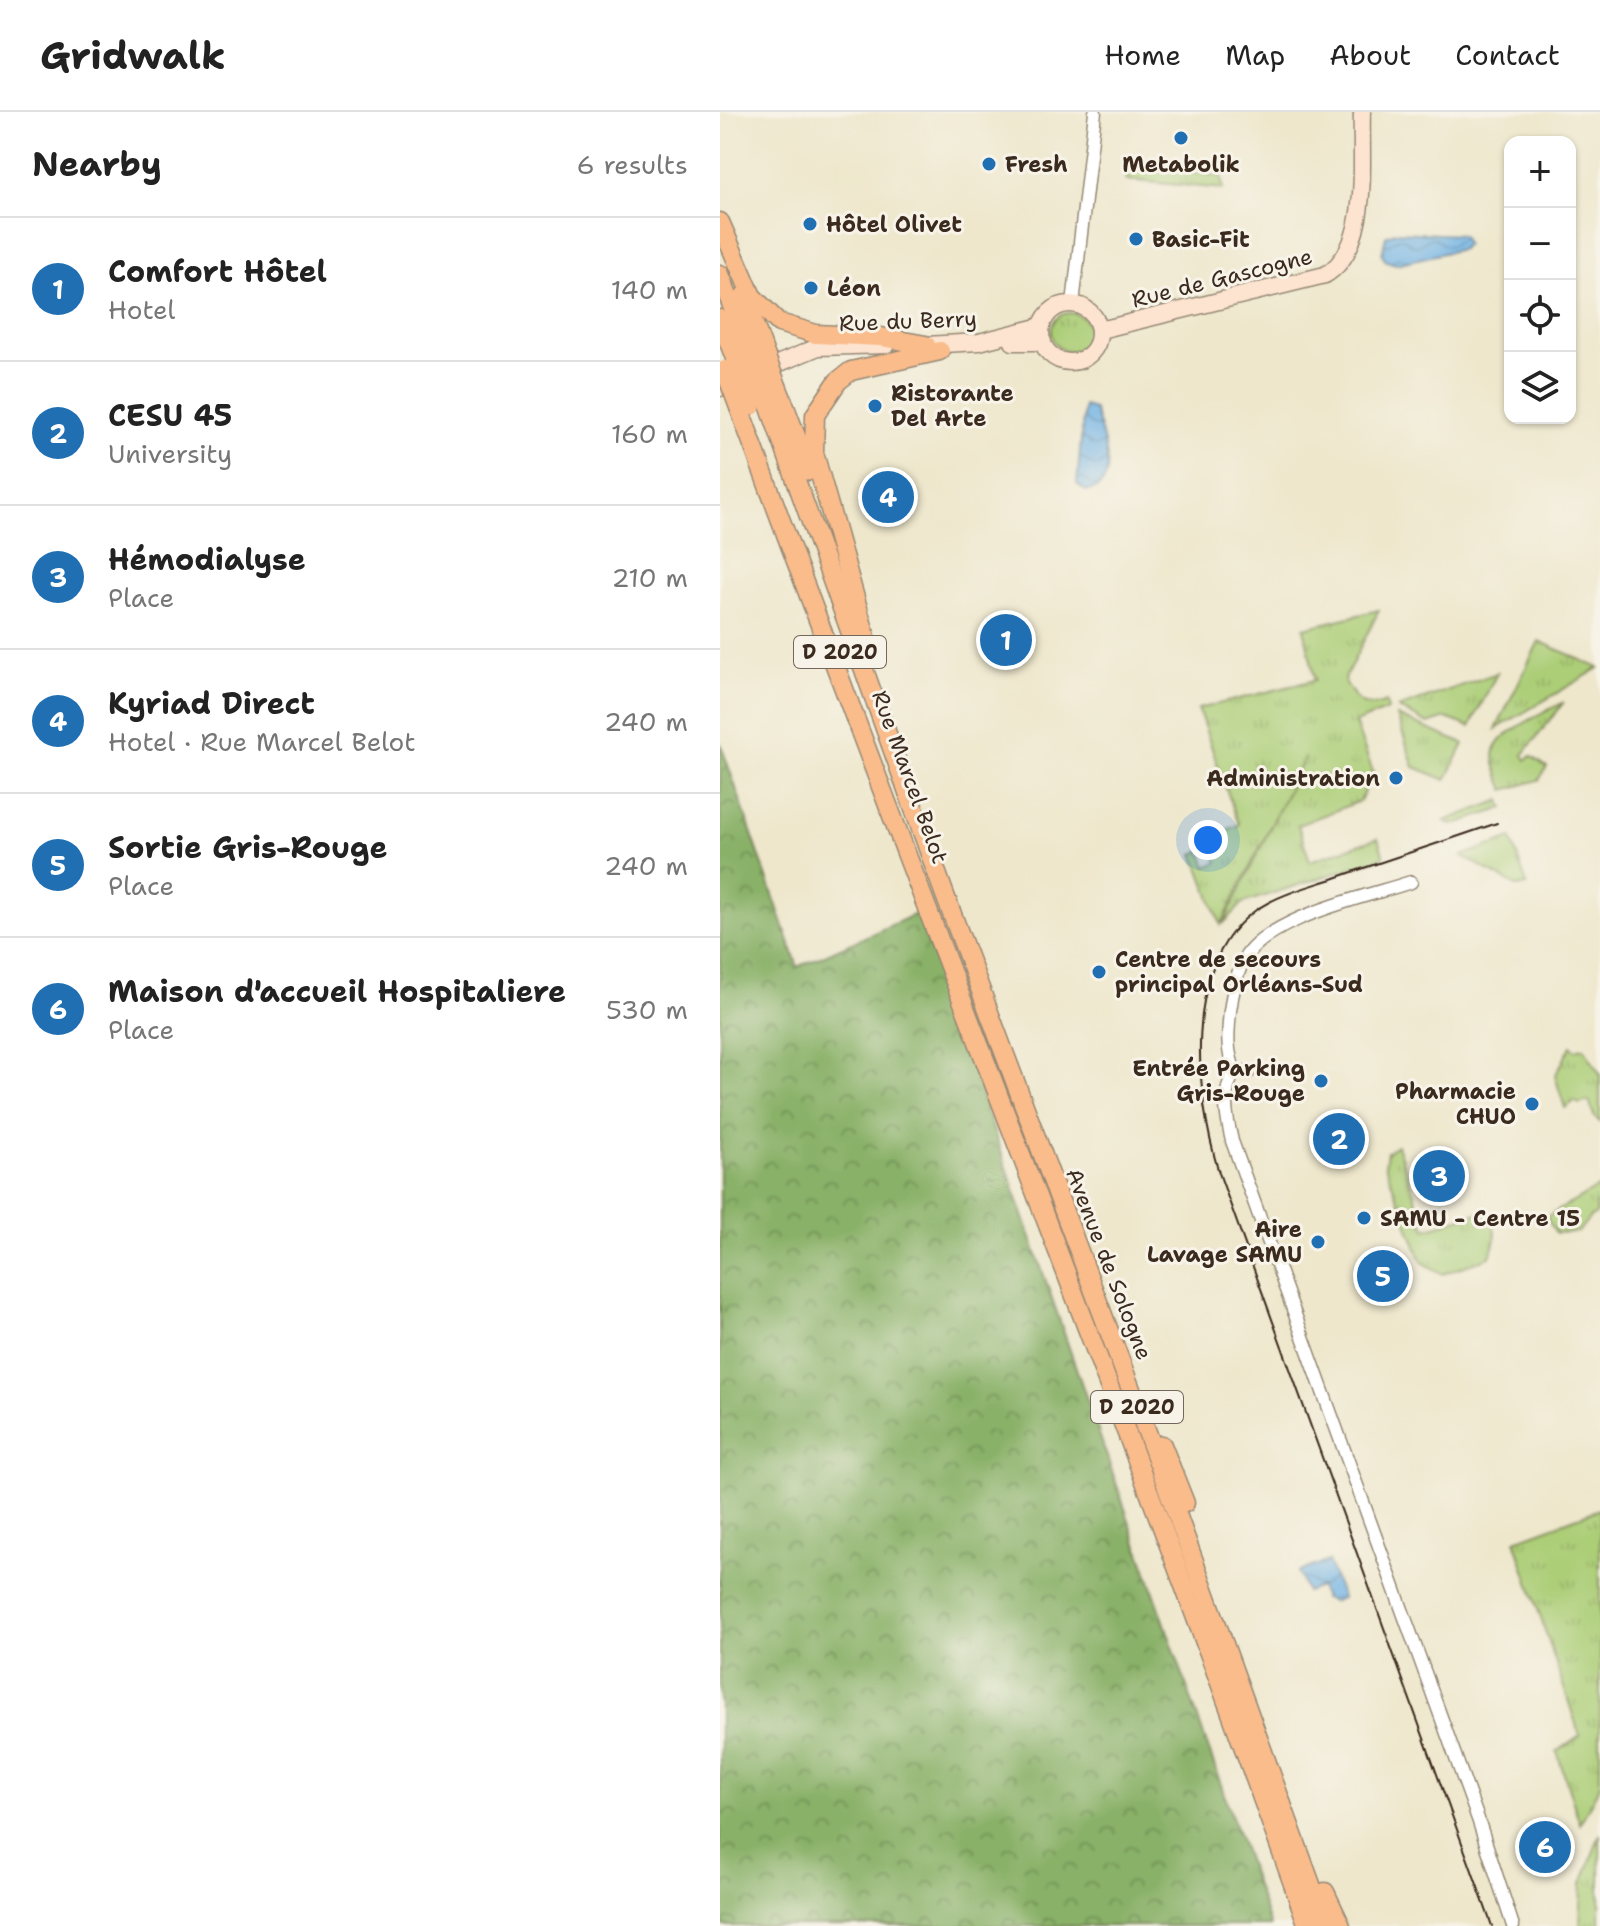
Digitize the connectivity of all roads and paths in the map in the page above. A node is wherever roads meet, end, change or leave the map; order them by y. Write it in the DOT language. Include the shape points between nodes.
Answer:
graph roads {
  1 [pos="1095,112"];
  2 [pos="1362,112"];
  3 [pos="720,223"];
  4 [pos="720,274"];
  5 [pos="1073,304"];
  6 [pos="720,319"];
  7 [pos="1100,330"];
  8 [pos="1042,334"];
  9 [pos="933,348"];
  10 [pos="743,367"];
  11 [pos="760,404"];
  12 [pos="834,533"];
  13 [pos="1411,882"];
  14 [pos="943,890"];
  15 [pos="1235,1071"];
  16 [pos="1249,1072"];
  17 [pos="1118,1356"];
  18 [pos="1267,1813"];
  19 [pos="1511,1920"];
  20 [pos="1300,1926"];
  21 [pos="1308,1926"];
  22 [pos="1326,1926"];
  23 [pos="1341,1926"];
  24 [pos="1524,1926"];
  1 -- 5 [label="street"];
  2 -- 7 [label="street, Rue de Gascogne" via="1356,234 1338,266 1325,275"];
  3 -- 9 [label="main road" via="752,296 779,323 816,334 881,337"];
  3 -- 10 [label="main road"];
  4 -- 10 [label="main road, Rue Marcel Belot / D 2020"];
  5 -- 7 [label="street" via="1088,310"];
  5 -- 8 [label="street" via="1052,310"];
  6 -- 10 [label="main road, Rue Marcel Belot / D 2020"];
  7 -- 8 [label="street" via="1096,347 1075,362 1052,356"];
  8 -- 9 [label="street, Rue du Berry" via="978,349"];
  9 -- 10 [label="street, Rue du Berry" via="830,352"];
  9 -- 12 [label="main road" via="851,371 822,402 812,431 814,453"];
  10 -- 11 [label="main road, Rue Marcel Belot / D 2020, bridge"];
  10 -- 11 [label="main road, bridge"];
  11 -- 12 [label="main road"];
  11 -- 14 [label="main road, Rue Marcel Belot / D 2020"];
  11 -- 18 [label="main road, Rue Marcel Belot / D 2020" via="973,1026"];
  12 -- 14 [label="main road"];
  13 -- 15 [label="street" via="1290,922 1265,937 1243,961 1232,1001 1228,1035"];
  14 -- 17 [label="main road, Avenue de Sologne / D 2020"];
  15 -- 16 [label="street"];
  15 -- 19 [label="street" via="1225,1092 1232,1141"];
  17 -- 22 [label="main road, Avenue de Sologne / D 2020"];
  17 -- 23 [label="main road" via="1174,1469"];
  18 -- 20 [label="main road"];
  18 -- 21 [label="main road, D 2020"];
  19 -- 24 [label="street"];
}
